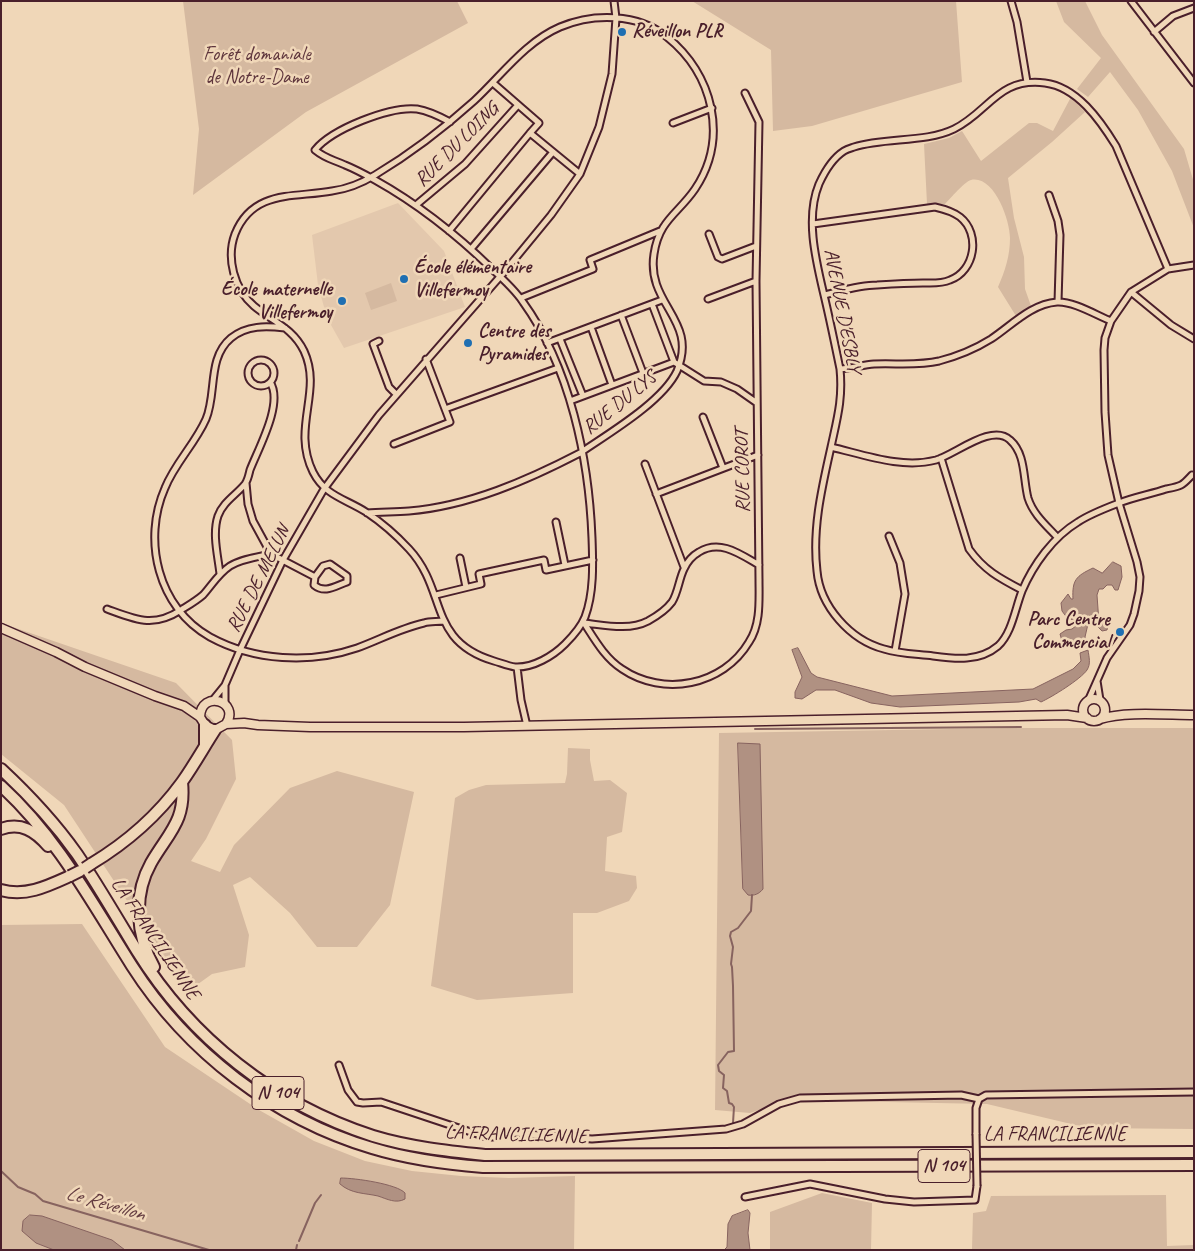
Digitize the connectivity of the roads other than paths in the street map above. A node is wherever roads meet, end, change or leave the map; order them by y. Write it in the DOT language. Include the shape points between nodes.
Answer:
graph roads {
  1 [pos="614,1"];
  2 [pos="1011,1"];
  3 [pos="1131,1"];
  4 [pos="1194,8"];
  5 [pos="616,18"];
  6 [pos="1154,32"];
  7 [pos="1027,82"];
  8 [pos="493,83"];
  9 [pos="1194,83"];
  10 [pos="745,94"];
  11 [pos="518,105"];
  12 [pos="712,108"];
  13 [pos="450,122"];
  14 [pos="673,123"];
  15 [pos="530,133"];
  16 [pos="554,152"];
  17 [pos="580,174"];
  18 [pos="371,177"];
  19 [pos="1049,195"];
  20 [pos="416,205"];
  21 [pos="813,224"];
  22 [pos="449,231"];
  23 [pos="660,231"];
  24 [pos="709,234"];
  25 [pos="756,246"];
  26 [pos="471,249"];
  27 [pos="1194,264"];
  28 [pos="1168,269"];
  29 [pos="500,276"];
  30 [pos="756,281"];
  31 [pos="1131,292"];
  32 [pos="824,295"];
  33 [pos="521,298"];
  34 [pos="708,299"];
  35 [pos="662,300"];
  36 [pos="1058,302"];
  37 [pos="652,304"];
  38 [pos="621,315"];
  39 [pos="1110,321"];
  40 [pos="591,327"];
  41 [pos="286,328"];
  42 [pos="560,339"];
  43 [pos="1194,339"];
  44 [pos="380,341"];
  45 [pos="547,343"];
  46 [pos="426,359"];
  47 [pos="674,362"];
  48 [pos="679,365"];
  49 [pos="558,368"];
  50 [pos="840,369"];
  51 [pos="643,373"];
  52 [pos="270,382"];
  53 [pos="612,385"];
  54 [pos="396,394"];
  55 [pos="583,396"];
  56 [pos="570,401"];
  57 [pos="757,403"];
  58 [pos="445,409"];
  59 [pos="703,418"];
  60 [pos="394,444"];
  61 [pos="831,447"];
  62 [pos="583,451"];
  63 [pos="758,455"];
  64 [pos="941,458"];
  65 [pos="645,464"];
  66 [pos="723,468"];
  67 [pos="1192,475"];
  68 [pos="246,483"];
  69 [pos="324,489"];
  70 [pos="656,494"];
  71 [pos="1119,503"];
  72 [pos="367,513"];
  73 [pos="556,522"];
  74 [pos="889,536"];
  75 [pos="1057,538"];
  76 [pos="270,554"];
  77 [pos="460,558"];
  78 [pos="283,560"];
  79 [pos="593,560"];
  80 [pos="759,565"];
  81 [pos="565,566"];
  82 [pos="684,567"];
  83 [pos="220,574"];
  84 [pos="316,576"];
  85 [pos="466,587"];
  86 [pos="1022,590"];
  87 [pos="436,595"];
  88 [pos="107,609"];
  89 [pos="180,611"];
  90 [pos="443,621"];
  91 [pos="584,623"];
  92 [pos="1,628"];
  93 [pos="240,650"];
  94 [pos="895,651"];
  95 [pos="517,668"];
  96 [pos="1098,679"];
  97 [pos="225,685"];
  98 [pos="212,701"];
  99 [pos="1102,703"];
  100 [pos="225,704"];
  101 [pos="1086,704"];
  102 [pos="204,705"];
  103 [pos="184,706"];
  104 [pos="230,713"];
  105 [pos="1067,715"];
  106 [pos="1129,715"];
  107 [pos="1194,715"];
  108 [pos="1087,718"];
  109 [pos="1100,719"];
  110 [pos="203,721"];
  111 [pos="244,723"];
  112 [pos="226,724"];
  113 [pos="526,726"];
  114 [pos="215,730"];
  115 [pos="205,745"];
  116 [pos="1,769"];
  117 [pos="182,782"];
  118 [pos="1,786"];
  119 [pos="1,829"];
  120 [pos="76,876"];
  121 [pos="1,890"];
  122 [pos="173,1000"];
  123 [pos="339,1065"];
  124 [pos="1194,1092"];
  125 [pos="979,1100"];
  126 [pos="1194,1152"];
  127 [pos="1194,1165"];
  128 [pos="745,1197"];
  1 -- 5 [label="street, RUE DE MELUN"];
  2 -- 7 [label="street"];
  3 -- 6 [label="street"];
  4 -- 6 [label="street" via="1173,16"];
  5 -- 8 [label="street, RUE DU LYS" via="575,22 556,28 541,36"];
  5 -- 12 [label="street, RUE DU LYS" via="656,29 669,38 700,74"];
  5 -- 17 [label="street, RUE DE MELUN" via="612,74 599,127"];
  6 -- 9 [label="street"];
  7 -- 21 [label="street, AVENUE D'ESBLY" via="1003,90 955,129 939,135 866,143 844,151 830,165 819,184"];
  7 -- 28 [label="street, AVENUE D'ESBLY" via="1062,87 1104,127 1116,146"];
  8 -- 11 [label="street"];
  8 -- 13 [label="street, RUE DU LYS"];
  10 -- 25 [label="street, RUE COROT" via="759,122"];
  11 -- 15 [label="street" via="539,123"];
  11 -- 20 [label="street, RUE DU LOING" via="465,164"];
  12 -- 14 [label="street"];
  12 -- 23 [label="street, RUE DU LYS" via="714,126 709,161 692,194"];
  13 -- 18 [label="street, RUE DU LYS"];
  13 -- 18 [label="street" via="416,109 399,110 378,115 336,133 315,150 320,156"];
  15 -- 16 [label="street"];
  15 -- 22 [label="street"];
  16 -- 17 [label="street"];
  16 -- 26 [label="street"];
  17 -- 29 [label="street, RUE DE MELUN" via="552,215"];
  18 -- 20 [label="street"];
  18 -- 41 [label="street, RUE DU LYS" via="326,193 269,200 251,211 240,225 231,259 240,289 254,306"];
  19 -- 36 [label="street" via="1060,235"];
  20 -- 22 [label="street"];
  21 -- 32 [label="street, AVENUE D'ESBLY" via="813,245"];
  21 -- 32 [label="street" via="935,207 950,210 961,217 969,227 972,239 969,264 950,280 874,285"];
  22 -- 26 [label="street"];
  23 -- 33 [label="street" via="590,260 593,269"];
  23 -- 35 [label="street, RUE DU LYS" via="652,263"];
  24 -- 25 [label="street" via="718,257 722,259"];
  25 -- 30 [label="street, RUE COROT"];
  26 -- 29 [label="street"];
  27 -- 28 [label="street"];
  28 -- 31 [label="street"];
  29 -- 33 [label="street"];
  29 -- 46 [label="street, RUE DE MELUN"];
  30 -- 34 [label="street"];
  30 -- 57 [label="street, RUE COROT"];
  31 -- 39 [label="street"];
  31 -- 43 [label="street" via="1171,325"];
  32 -- 50 [label="street, AVENUE D'ESBLY"];
  33 -- 45 [label="street"];
  35 -- 37 [label="street"];
  35 -- 48 [label="street, RUE DU LYS" via="682,333 684,347"];
  36 -- 39 [label="street" via="1079,307"];
  36 -- 50 [label="street" via="1033,310 971,351 946,359"];
  37 -- 38 [label="street"];
  37 -- 47 [label="street"];
  38 -- 40 [label="street"];
  38 -- 51 [label="street"];
  39 -- 71 [label="street" via="1104,350 1105,412 1108,455"];
  40 -- 42 [label="street"];
  40 -- 53 [label="street"];
  41 -- 69 [label="street, RUE DU LYS" via="300,344 311,374 304,436 306,454"];
  41 -- 89 [label="street" via="267,326 242,331 220,352 215,363 206,418 164,488 155,524 156,555 166,590"];
  42 -- 45 [label="street"];
  42 -- 55 [label="street"];
  44 -- 54 [label="street" via="373,344 389,387"];
  45 -- 49 [label="street"];
  46 -- 54 [label="street, RUE DE MELUN"];
  46 -- 58 [label="street"];
  47 -- 48 [label="street"];
  47 -- 51 [label="street"];
  48 -- 57 [label="street" via="704,381 721,382 737,388"];
  48 -- 62 [label="street, RUE DU LYS" via="666,388 645,407"];
  49 -- 56 [label="street"];
  49 -- 58 [label="street"];
  50 -- 61 [label="street, AVENUE D'ESBLY" via="840,410"];
  51 -- 53 [label="street"];
  52 -- 52 [label="street" via="274,372 269,363 258,360 252,364 248,371 251,381 260,386"];
  52 -- 68 [label="street" via="274,393 273,408"];
  53 -- 55 [label="street"];
  54 -- 69 [label="street, RUE DE MELUN"];
  55 -- 56 [label="street"];
  56 -- 62 [label="street"];
  57 -- 63 [label="street, RUE COROT"];
  58 -- 60 [label="street" via="450,422"];
  59 -- 66 [label="street"];
  61 -- 64 [label="street" via="903,463"];
  61 -- 94 [label="street, AVENUE D'ESBLY" via="818,512 816,572 826,601 842,625 865,642"];
  62 -- 72 [label="street, RUE DU LYS" via="522,480 454,503 411,511"];
  62 -- 79 [label="street"];
  63 -- 66 [label="street"];
  63 -- 80 [label="street, RUE COROT"];
  64 -- 75 [label="street" via="986,436 998,435 1009,439 1020,456 1028,499 1035,514"];
  64 -- 86 [label="street" via="969,549 992,574"];
  65 -- 70 [label="street"];
  66 -- 70 [label="street"];
  67 -- 71 [label="street, AVENUE D'ESBLY" via="1182,485"];
  68 -- 76 [label="street" via="253,521"];
  68 -- 83 [label="street" via="231,496 218,516 216,537"];
  69 -- 72 [label="street"];
  69 -- 78 [label="street, RUE DE MELUN"];
  70 -- 82 [label="street"];
  71 -- 75 [label="street, AVENUE D'ESBLY" via="1078,522"];
  71 -- 96 [label="street" via="1137,562 1139,591 1130,625 1107,658"];
  72 -- 87 [label="street" via="412,552"];
  73 -- 81 [label="street"];
  74 -- 94 [label="street" via="900,563 905,594"];
  75 -- 86 [label="street, AVENUE D'ESBLY"];
  76 -- 78 [label="street"];
  76 -- 83 [label="street" via="244,560"];
  77 -- 85 [label="street"];
  78 -- 84 [label="street"];
  78 -- 93 [label="street, RUE DE MELUN"];
  79 -- 81 [label="street"];
  79 -- 91 [label="street"];
  80 -- 82 [label="street" via="722,546 704,549"];
  80 -- 91 [label="street, RUE COROT" via="757,623 750,642 728,666 709,678 666,685 652,684 635,677 605,654"];
  81 -- 85 [label="street" via="546,570 544,560 479,574 481,584"];
  82 -- 91 [label="street" via="672,600 662,612 646,622 628,627"];
  83 -- 89 [label="street" via="204,593"];
  84 -- 84 [label="street" via="314,585 318,589 347,582 347,576 330,564"];
  85 -- 87 [label="street"];
  86 -- 94 [label="street, AVENUE D'ESBLY" via="1004,639 988,653 954,659"];
  87 -- 90 [label="street"];
  88 -- 89 [label="street" via="148,620 170,618"];
  89 -- 93 [label="street" via="208,636"];
  90 -- 93 [label="street" via="425,622 330,655 277,657"];
  90 -- 95 [label="street" via="453,638 470,652"];
  91 -- 95 [label="street" via="559,651"];
  92 -- 103 [label="street" via="85,667"];
  93 -- 97 [label="street, RUE DE MELUN"];
  95 -- 113 [label="street"];
  96 -- 99 [label="street"];
  96 -- 101 [label="street"];
  97 -- 98 [label="street, RUE DE MELUN"];
  97 -- 100 [label="street, RUE DE MELUN"];
  98 -- 100 [label="street"];
  98 -- 102 [label="street"];
  99 -- 101 [label="street" via="1094,699"];
  99 -- 106 [label="street" via="1118,713"];
  99 -- 109 [label="street" via="1105,714"];
  100 -- 104 [label="street"];
  101 -- 105 [label="street"];
  101 -- 108 [label="street" via="1084,712"];
  102 -- 103 [label="street"];
  102 -- 110 [label="street"];
  103 -- 110 [label="street"];
  104 -- 111 [label="street"];
  104 -- 112 [label="street"];
  105 -- 108 [label="street"];
  105 -- 113 [label="street"];
  106 -- 107 [label="street"];
  106 -- 109 [label="street"];
  108 -- 109 [label="street" via="1093,721"];
  110 -- 114 [label="street"];
  110 -- 115 [label="highway"];
  111 -- 112 [label="street"];
  111 -- 113 [label="street" via="310,727"];
  112 -- 114 [label="street"];
  114 -- 115 [label="highway"];
  115 -- 117 [label="highway"];
  116 -- 122 [label="highway, LA FRANCILIENNE / N 104" via="31,799 76,854 136,950"];
  117 -- 121 [label="highway, bridge" via="142,826 106,855 37,890 22,893"];
  117 -- 122 [label="highway" via="180,815 144,876 139,902 146,948"];
  118 -- 120 [label="highway, LA FRANCILIENNE / N 104" via="42,829"];
  119 -- 120 [label="highway" via="15,826 35,833"];
  120 -- 127 [label="highway, LA FRANCILIENNE / N 104" via="149,991 202,1050 235,1078 291,1115 344,1139 398,1155 483,1167"];
  122 -- 126 [label="highway, LA FRANCILIENNE / N 104" via="216,1046 277,1092 349,1127 428,1148 484,1155"];
  123 -- 125 [label="street" via="348,1090 357,1102 381,1102 492,1137 514,1133 592,1139 726,1129 743,1124 779,1104 800,1098 961,1095"];
  124 -- 125 [label="street" via="986,1095"];
  125 -- 128 [label="street, bridge" via="976,1108 976,1200 914,1202 810,1184"];
}
